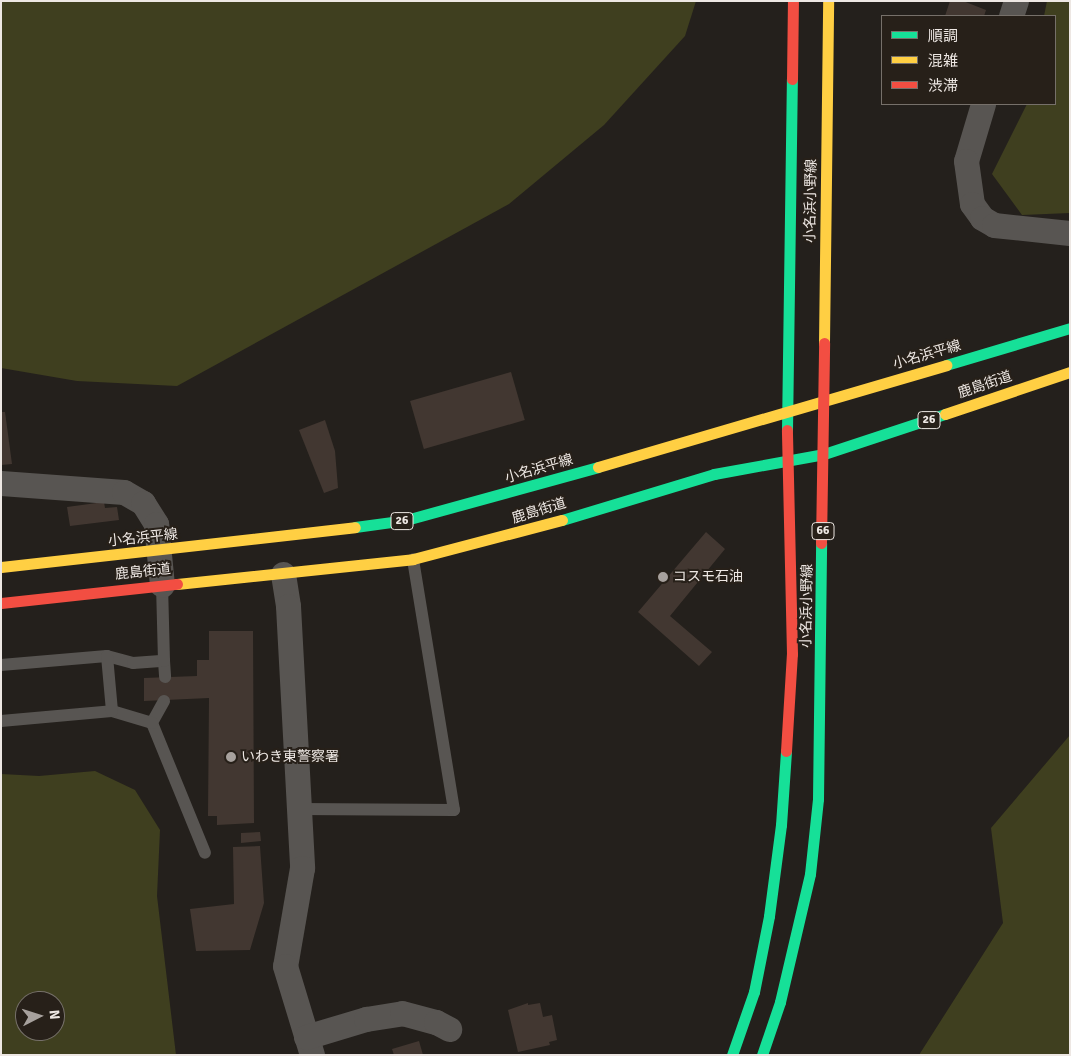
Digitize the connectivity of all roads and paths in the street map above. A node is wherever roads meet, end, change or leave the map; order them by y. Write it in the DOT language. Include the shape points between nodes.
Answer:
graph roads {
  1 [pos="793,1"];
  2 [pos="828,1"];
  3 [pos="1016,1"];
  4 [pos="1011,15"];
  5 [pos="983,105"];
  6 [pos="1070,232"];
  7 [pos="1070,328"];
  8 [pos="1070,372"];
  9 [pos="824,401"];
  10 [pos="790,411"];
  11 [pos="824,454"];
  12 [pos="787,461"];
  13 [pos="1,483"];
  14 [pos="158,552"];
  15 [pos="413,559"];
  16 [pos="1,567"];
  17 [pos="282,574"];
  18 [pos="162,585"];
  19 [pos="1,603"];
  20 [pos="107,656"];
  21 [pos="164,661"];
  22 [pos="1,665"];
  23 [pos="165,678"];
  24 [pos="164,700"];
  25 [pos="112,711"];
  26 [pos="1,721"];
  27 [pos="152,723"];
  28 [pos="299,809"];
  29 [pos="206,853"];
  30 [pos="449,1030"];
  31 [pos="309,1046"];
  32 [pos="732,1055"];
  33 [pos="762,1055"];
  1 -- 10 [label="main road, 小名浜小野線"];
  2 -- 9 [label="main road, 小名浜小野線 / 66"];
  3 -- 4 [label="street"];
  5 -- 6 [label="street" via="966,161 972,204 982,218 994,225"];
  7 -- 9 [label="main road, 小名浜平線 / 26"];
  8 -- 11 [label="main road, 鹿島街道 / 26"];
  9 -- 10 [label="main road, 小名浜平線 / 26"];
  9 -- 11 [label="main road, 小名浜小野線 / 66"];
  10 -- 12 [label="main road, 小名浜小野線"];
  10 -- 14 [label="main road, 小名浜平線 / 26" via="406,520"];
  11 -- 12 [label="main road, 鹿島街道 / 26"];
  11 -- 33 [label="main road, 小名浜小野線 / 66" via="818,799 810,874 780,1002"];
  12 -- 15 [label="main road, 鹿島街道 / 26" via="714,474 517,534"];
  12 -- 32 [label="main road, 小名浜小野線" via="792,654 781,825 769,916 754,992"];
  13 -- 14 [label="street" via="124,492 143,503 156,524"];
  14 -- 16 [label="main road, 小名浜平線 / 26"];
  14 -- 18 [label="street"];
  15 -- 17 [label="main road, 鹿島街道 / 26"];
  15 -- 28 [label="lane" via="454,810"];
  17 -- 18 [label="main road, 鹿島街道 / 26"];
  17 -- 28 [label="street" via="288,606"];
  18 -- 19 [label="main road, 鹿島街道 / 26"];
  18 -- 21 [label="lane"];
  20 -- 21 [label="lane" via="133,663"];
  20 -- 22 [label="lane"];
  20 -- 25 [label="lane"];
  21 -- 23 [label="lane"];
  24 -- 27 [label="lane"];
  25 -- 26 [label="lane"];
  25 -- 27 [label="lane"];
  27 -- 29 [label="lane"];
  28 -- 31 [label="street" via="302,868 285,966"];
  30 -- 31 [label="street" via="436,1022 402,1013 366,1019"];
}
